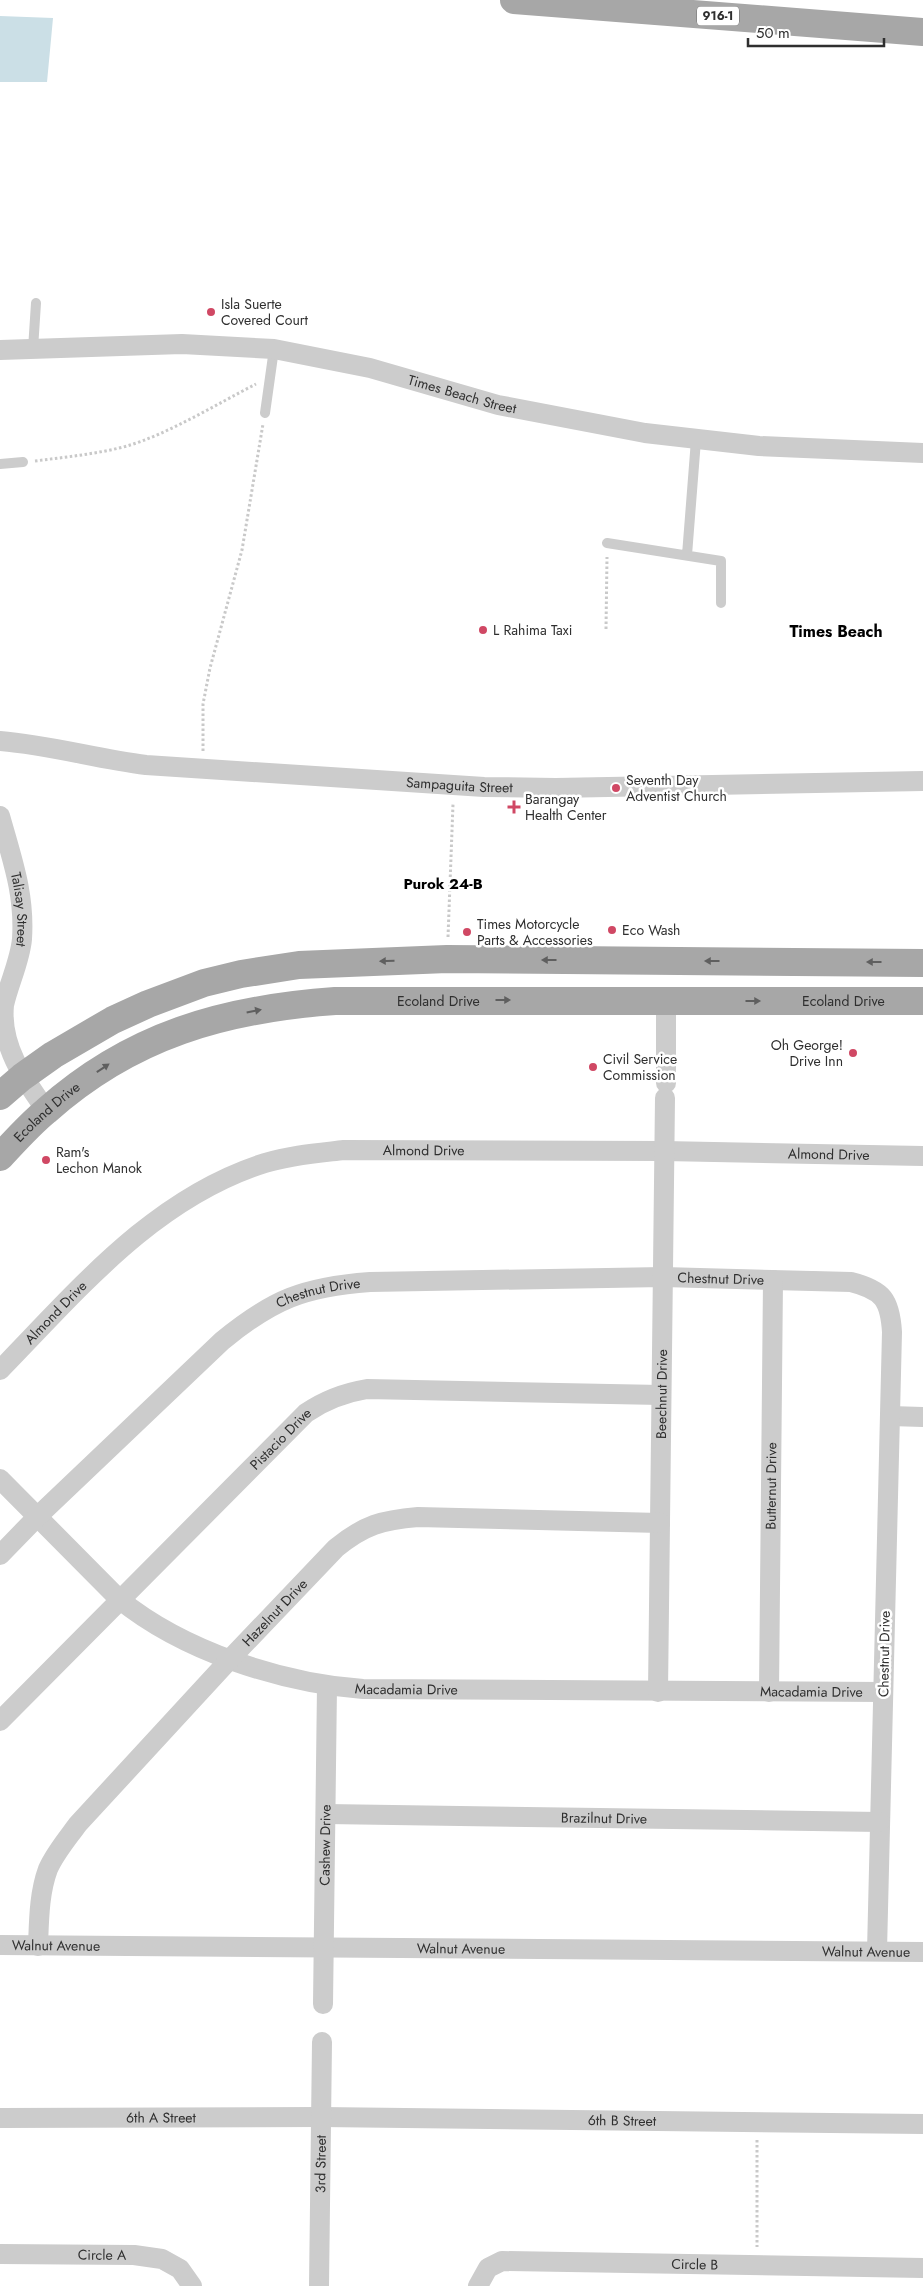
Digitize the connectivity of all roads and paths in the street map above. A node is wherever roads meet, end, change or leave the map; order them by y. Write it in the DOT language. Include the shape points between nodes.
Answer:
graph roads {
  1 [pos="514,0"];
  2 [pos="923,32"];
  3 [pos="36,303"];
  4 [pos="33,349"];
  5 [pos="274,349"];
  6 [pos="0,350"];
  7 [pos="270,377"];
  8 [pos="265,413"];
  9 [pos="696,440"];
  10 [pos="923,453"];
  11 [pos="22,462"];
  12 [pos="0,464"];
  13 [pos="607,543"];
  14 [pos="687,555"];
  15 [pos="721,603"];
  16 [pos="606,629"];
  17 [pos="0,741"];
  18 [pos="202,769"];
  19 [pos="923,781"];
  20 [pos="454,786"];
  21 [pos="0,818"];
  22 [pos="447,959"];
  23 [pos="923,963"];
  24 [pos="666,1001"];
  25 [pos="923,1001"];
  26 [pos="2,1006"];
  27 [pos="22,1077"];
  28 [pos="0,1096"];
  29 [pos="46,1110"];
  30 [pos="664,1151"];
  31 [pos="923,1156"];
  32 [pos="0,1157"];
  33 [pos="663,1277"];
  34 [pos="774,1280"];
  35 [pos="0,1370"];
  36 [pos="661,1395"];
  37 [pos="890,1416"];
  38 [pos="923,1417"];
  39 [pos="0,1479"];
  40 [pos="37,1517"];
  41 [pos="660,1523"];
  42 [pos="0,1555"];
  43 [pos="119,1599"];
  44 [pos="230,1658"];
  45 [pos="327,1686"];
  46 [pos="658,1692"];
  47 [pos="769,1692"];
  48 [pos="884,1692"];
  49 [pos="0,1721"];
  50 [pos="326,1814"];
  51 [pos="880,1822"];
  52 [pos="0,1945"];
  53 [pos="38,1946"];
  54 [pos="324,1948"];
  55 [pos="877,1951"];
  56 [pos="923,1952"];
  57 [pos="323,2004"];
  58 [pos="322,2042"];
  59 [pos="321,2117"];
  60 [pos="0,2118"];
  61 [pos="757,2122"];
  62 [pos="923,2124"];
  63 [pos="0,2254"];
  64 [pos="758,2265"];
  65 [pos="923,2268"];
  66 [pos="192,2286"];
  67 [pos="319,2286"];
  68 [pos="478,2286"];
  1 -- 2 [label="main road, 916-1"];
  3 -- 4 [label="lane"];
  4 -- 5 [label="street, Times Beach Street" via="182,344"];
  4 -- 6 [label="street, Times Beach Street"];
  5 -- 7 [label="lane"];
  5 -- 9 [label="street, Times Beach Street" via="370,368 498,405"];
  7 -- 8 [label="lane"];
  7 -- 11 [label="path" via="128,446"];
  8 -- 18 [label="path" via="242,550 203,704"];
  9 -- 10 [label="street, Times Beach Street"];
  9 -- 14 [label="lane"];
  11 -- 12 [label="lane"];
  13 -- 14 [label="lane"];
  13 -- 16 [label="path"];
  14 -- 15 [label="lane" via="721,560"];
  17 -- 18 [label="street, Sampaguita Street" via="54,747 117,761"];
  18 -- 20 [label="street, Sampaguita Street"];
  19 -- 20 [label="street, Sampaguita Street" via="556,788"];
  20 -- 22 [label="path"];
  21 -- 26 [label="street, Talisay Street" via="19,882 23,914 22,942"];
  23 -- 22 [label="main road, one-way"];
  22 -- 27 [label="main road, one-way" via="299,965 204,983 113,1020"];
  24 -- 25 [label="main road, Ecoland Drive, one-way" via="836,1005"];
  29 -- 24 [label="main road, Ecoland Drive, one-way" via="116,1060 141,1047 193,1025 255,1010 335,1001"];
  24 -- 30 [label="street, Beechnut Drive"];
  26 -- 27 [label="street, Talisay Street" via="10,1059"];
  27 -- 28 [label="main road"];
  27 -- 29 [label="street, Talisay Street"];
  29 -- 32 [label="main road, Ecoland Drive"];
  30 -- 31 [label="street, Almond Drive"];
  30 -- 33 [label="street, Beechnut Drive"];
  30 -- 35 [label="street, Almond Drive" via="344,1150 267,1162 230,1176 152,1222 112,1255"];
  33 -- 34 [label="street, Chestnut Drive"];
  33 -- 36 [label="street, Beechnut Drive"];
  33 -- 40 [label="street, Chestnut Drive" via="370,1282 306,1291 273,1304 222,1341"];
  34 -- 37 [label="street, Chestnut Drive" via="852,1282 870,1287 884,1297 892,1332"];
  34 -- 47 [label="street, Butternut Drive"];
  36 -- 41 [label="street, Beechnut Drive"];
  36 -- 43 [label="street, Pistacio Drive" via="367,1389 345,1392 306,1413"];
  37 -- 38 [label="street"];
  37 -- 48 [label="street, Chestnut Drive"];
  39 -- 40 [label="street, Macadamia Drive"];
  40 -- 42 [label="street, Chestnut Drive"];
  40 -- 43 [label="street, Macadamia Drive"];
  41 -- 44 [label="street, Hazelnut Drive" via="418,1517 370,1524 336,1548"];
  41 -- 46 [label="street, Beechnut Drive"];
  43 -- 44 [label="street, Macadamia Drive" via="162,1630"];
  43 -- 49 [label="street, Pistacio Drive"];
  44 -- 45 [label="street, Macadamia Drive" via="298,1681"];
  44 -- 53 [label="street, Hazelnut Drive" via="78,1824 61,1848 48,1870 43,1889"];
  45 -- 46 [label="street, Macadamia Drive"];
  45 -- 50 [label="street, Cashew Drive"];
  46 -- 47 [label="street, Macadamia Drive"];
  47 -- 48 [label="street, Macadamia Drive"];
  48 -- 51 [label="street, Chestnut Drive"];
  50 -- 51 [label="street, Brazilnut Drive"];
  50 -- 54 [label="street, Cashew Drive"];
  51 -- 55 [label="street, Chestnut Drive"];
  52 -- 53 [label="street, Walnut Avenue"];
  53 -- 54 [label="street, Walnut Avenue"];
  54 -- 55 [label="street, Walnut Avenue"];
  54 -- 57 [label="street, Cashew Drive"];
  55 -- 56 [label="street, Walnut Avenue"];
  58 -- 59 [label="street, 3rd Street"];
  59 -- 60 [label="street, 6th A Street"];
  59 -- 61 [label="street, 6th B Street"];
  59 -- 67 [label="street, 3rd Street"];
  61 -- 62 [label="street, 6th B Street"];
  61 -- 64 [label="path"];
  63 -- 66 [label="street, Circle A" via="134,2255 162,2259 180,2269"];
  64 -- 65 [label="street, Circle B"];
  64 -- 68 [label="street, Circle B" via="502,2260 488,2268"];
}
